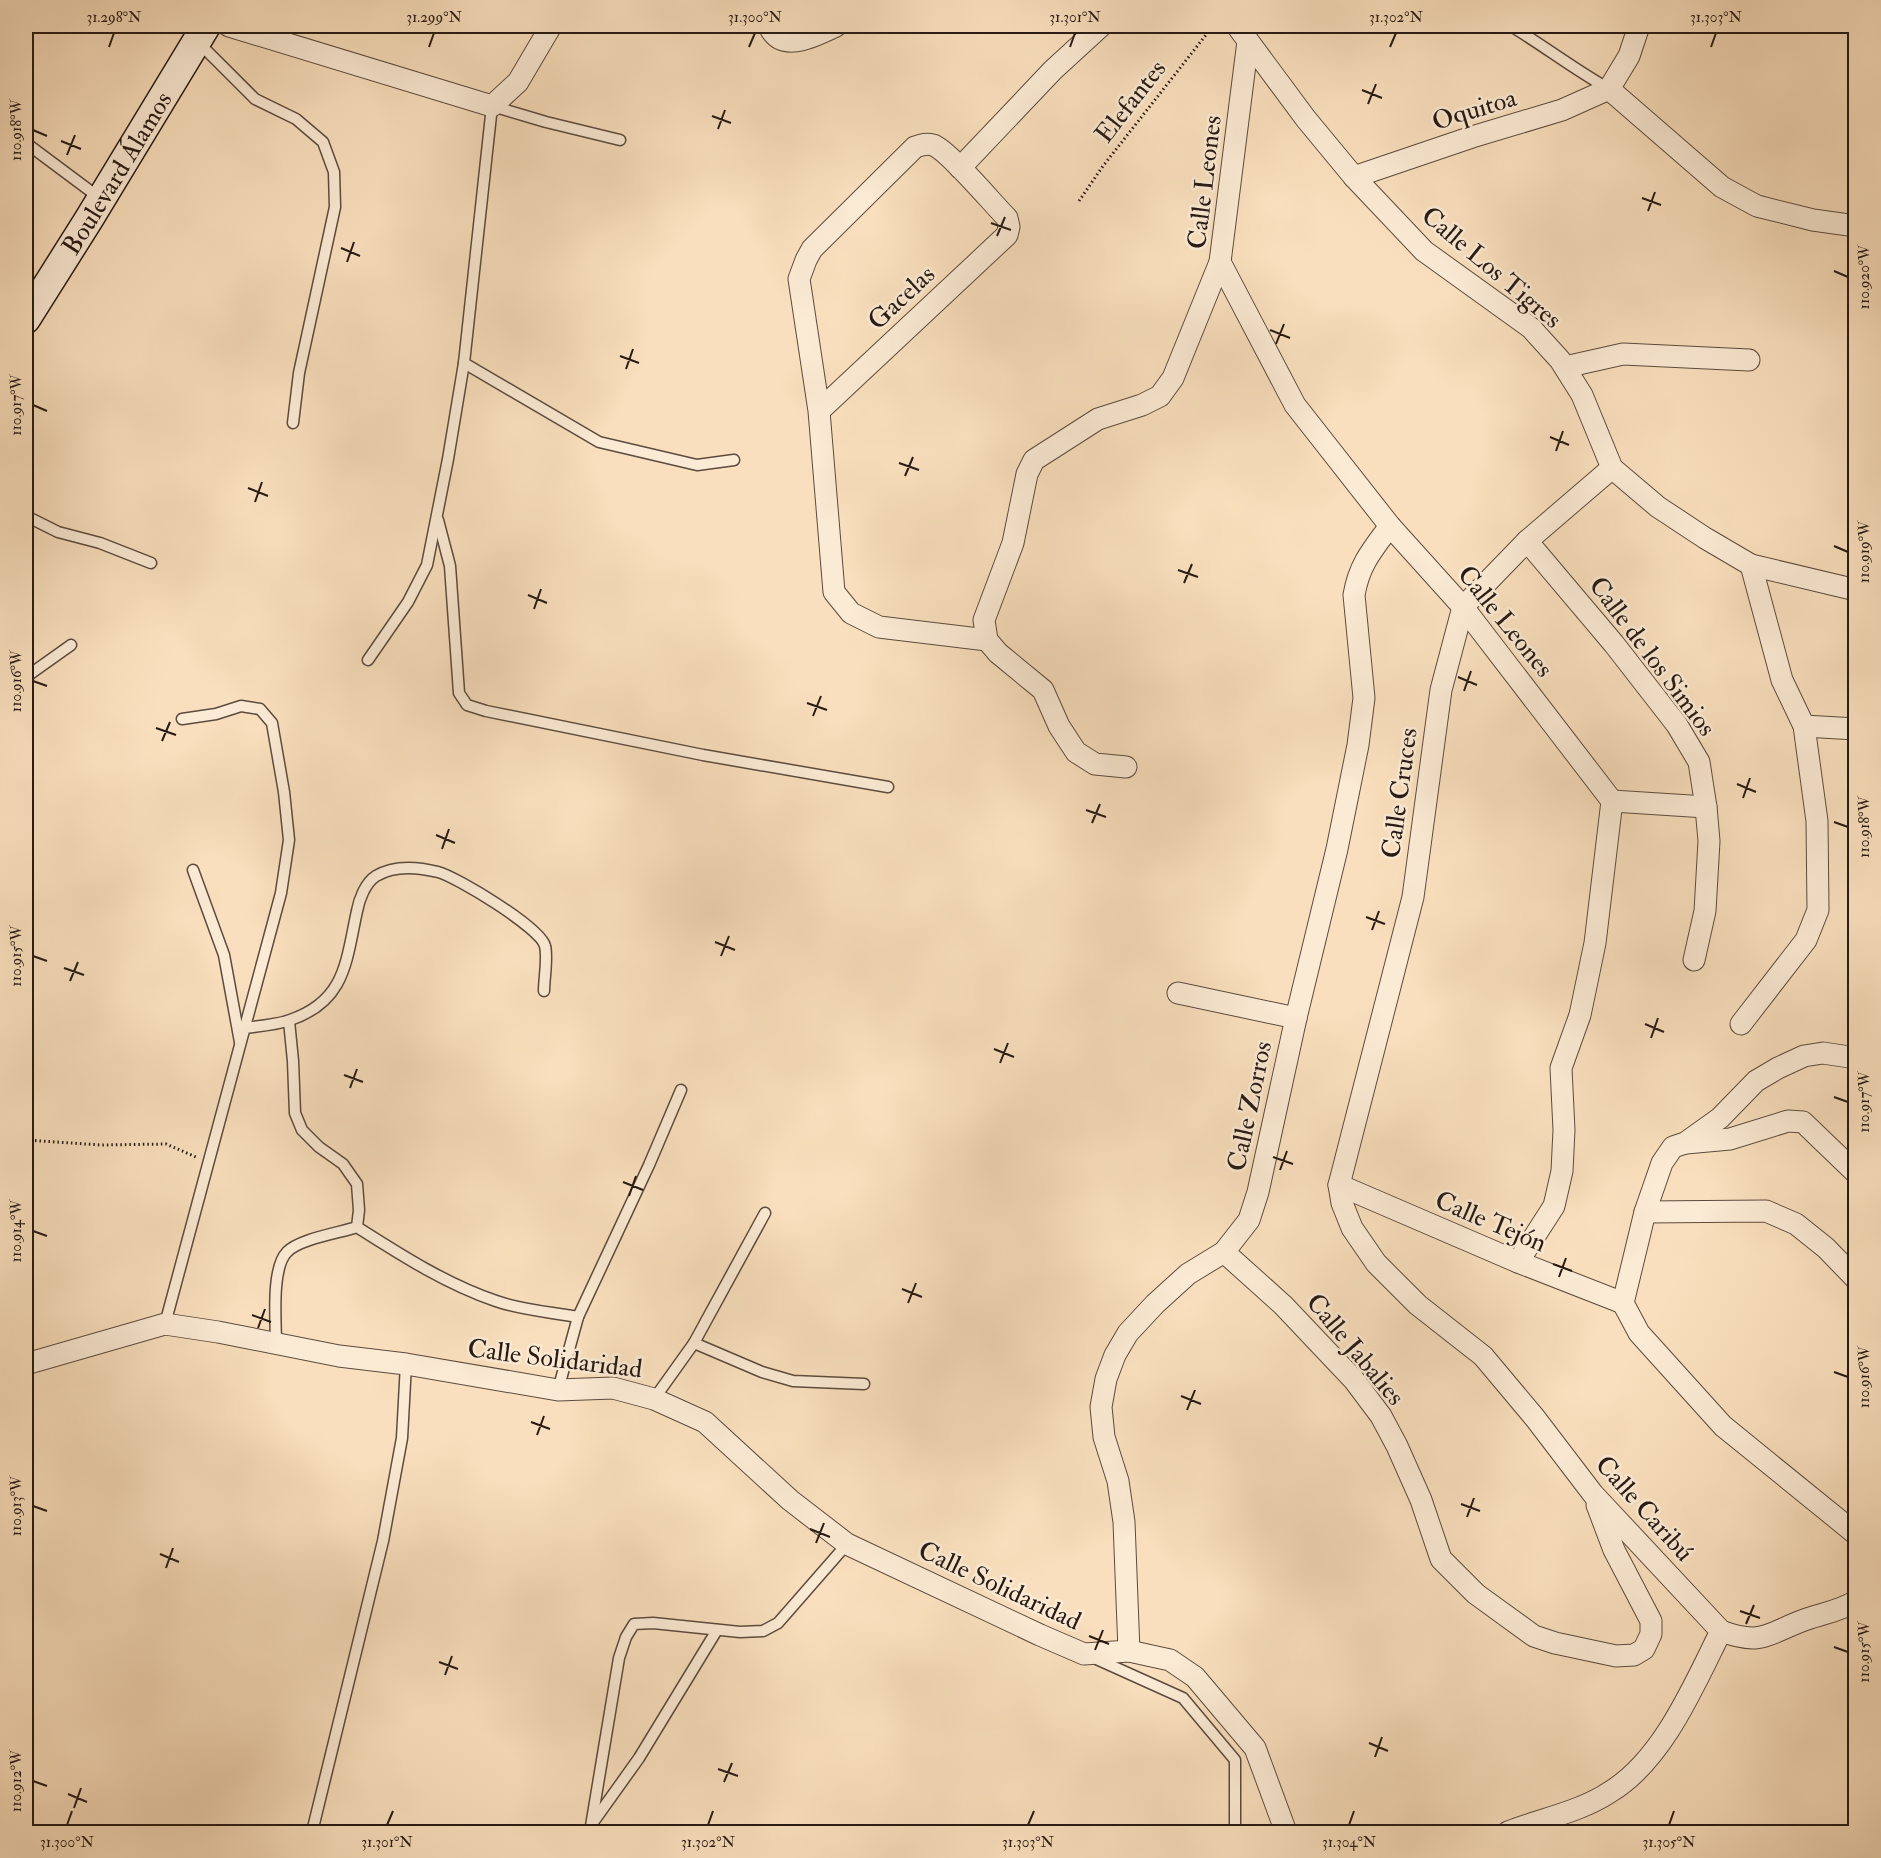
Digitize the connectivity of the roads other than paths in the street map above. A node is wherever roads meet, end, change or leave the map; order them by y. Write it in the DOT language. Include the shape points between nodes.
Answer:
graph roads {
  1 [pos="229,26"];
  2 [pos="551,26"];
  3 [pos="769,26"];
  4 [pos="836,26"];
  5 [pos="1101,26"];
  6 [pos="1511,26"];
  7 [pos="1639,26"];
  8 [pos="202,33"];
  9 [pos="1243,33"];
  10 [pos="1609,89"];
  11 [pos="492,106"];
  12 [pos="620,140"];
  13 [pos="26,143"];
  14 [pos="960,168"];
  15 [pos="1354,177"];
  16 [pos="101,199"];
  17 [pos="1856,226"];
  18 [pos="1220,262"];
  19 [pos="26,319"];
  20 [pos="1749,360"];
  21 [pos="464,363"];
  22 [pos="1564,367"];
  23 [pos="819,411"];
  24 [pos="293,423"];
  25 [pos="734,460"];
  26 [pos="1612,468"];
  27 [pos="26,516"];
  28 [pos="437,517"];
  29 [pos="1390,526"];
  30 [pos="1527,541"];
  31 [pos="151,562"];
  32 [pos="1751,565"];
  33 [pos="1856,590"];
  34 [pos="1463,607"];
  35 [pos="987,640"];
  36 [pos="72,645"];
  37 [pos="368,660"];
  38 [pos="26,677"];
  39 [pos="182,719"];
  40 [pos="1804,726"];
  41 [pos="1856,729"];
  42 [pos="1126,767"];
  43 [pos="888,787"];
  44 [pos="1612,801"];
  45 [pos="1706,807"];
  46 [pos="192,870"];
  47 [pos="1694,960"];
  48 [pos="544,992"];
  49 [pos="1178,993"];
  50 [pos="1296,1018"];
  51 [pos="289,1021"];
  52 [pos="1741,1024"];
  53 [pos="245,1028"];
  54 [pos="240,1045"];
  55 [pos="1856,1058"];
  56 [pos="681,1090"];
  57 [pos="1685,1143"];
  58 [pos="1856,1173"];
  59 [pos="1339,1185"];
  60 [pos="1645,1212"];
  61 [pos="765,1213"];
  62 [pos="357,1227"];
  63 [pos="1224,1252"];
  64 [pos="1518,1262"];
  65 [pos="1856,1279"];
  66 [pos="1623,1304"];
  67 [pos="578,1317"];
  68 [pos="165,1324"];
  69 [pos="694,1343"];
  70 [pos="276,1344"];
  71 [pos="26,1364"];
  72 [pos="406,1364"];
  73 [pos="864,1384"];
  74 [pos="558,1390"];
  75 [pos="654,1399"];
  76 [pos="1593,1494"];
  77 [pos="1856,1534"];
  78 [pos="847,1544"];
  79 [pos="1856,1601"];
  80 [pos="717,1630"];
  81 [pos="1721,1631"];
  82 [pos="1129,1651"];
  83 [pos="1084,1654"];
  84 [pos="591,1829"];
  85 [pos="312,1833"];
  86 [pos="1235,1833"];
  87 [pos="1286,1833"];
  88 [pos="1508,1833"];
  1 -- 11 [label="street"];
  2 -- 11 [label="street" via="518,82"];
  3 -- 4 [label="street" via="786,41 807,40"];
  5 -- 14 [label="street" via="1053,70"];
  6 -- 10 [label="lane"];
  7 -- 10 [label="street" via="1629,56"];
  8 -- 16 [label="main road, Boulevard Álamos"];
  8 -- 24 [label="lane" via="255,99 296,119 323,142 334,172 335,207 298,373"];
  9 -- 15 [label="street, Calle Los Tigres"];
  9 -- 18 [label="street, Calle Leones"];
  10 -- 15 [label="street, Oquitoa" via="1562,110"];
  10 -- 17 [label="street" via="1722,187 1757,206"];
  11 -- 12 [label="lane"];
  11 -- 21 [label="lane"];
  13 -- 16 [label="lane"];
  14 -- 23 [label="street, Gacelas" via="1007,218 1007,235"];
  14 -- 23 [label="street" via="934,145 915,147 806,260 800,279"];
  15 -- 22 [label="street, Calle Los Tigres" via="1424,251 1531,328"];
  16 -- 19 [label="main road, Boulevard Álamos"];
  18 -- 29 [label="street, Calle Leones" via="1295,405"];
  18 -- 35 [label="street" via="1173,378 1160,396 1098,419 1034,460 1027,474 1013,543 984,620"];
  20 -- 22 [label="street" via="1623,354"];
  21 -- 25 [label="lane" via="599,442 697,465"];
  21 -- 28 [label="lane"];
  22 -- 26 [label="street, Calle Los Tigres" via="1582,395"];
  23 -- 35 [label="street" via="834,592 851,613 879,627"];
  26 -- 30 [label="street, Calle Cruces"];
  26 -- 32 [label="street, Calle Los Tigres" via="1658,507"];
  27 -- 31 [label="lane" via="58,532"];
  28 -- 37 [label="lane" via="427,566 408,602"];
  28 -- 43 [label="lane" via="450,566 459,693 467,705 703,755"];
  29 -- 34 [label="street, Calle Leones"];
  29 -- 50 [label="street, Calle Zorros" via="1364,561 1357,578 1354,595 1364,698 1358,745"];
  30 -- 34 [label="street, Calle Cruces"];
  30 -- 45 [label="street, Calle de los Simios" via="1677,725 1699,762"];
  32 -- 33 [label="street, Calle Los Tigres"];
  32 -- 40 [label="street" via="1782,680"];
  34 -- 44 [label="street, Calle Leones"];
  34 -- 59 [label="street, Calle Cruces" via="1441,690 1413,897"];
  35 -- 42 [label="street" via="1043,690 1076,752 1095,764"];
  36 -- 38 [label="lane"];
  39 -- 53 [label="lane" via="241,706 260,709 272,723 289,840 281,893"];
  40 -- 41 [label="street"];
  40 -- 52 [label="street" via="1817,821 1818,910 1806,940"];
  44 -- 45 [label="street"];
  44 -- 64 [label="street" via="1595,943 1580,1015 1561,1068 1562,1171 1554,1206"];
  45 -- 47 [label="street, Calle de los Simios" via="1709,841 1705,911"];
  46 -- 54 [label="lane" via="224,955"];
  48 -- 51 [label="lane" via="545,946 537,932 440,872 404,867 375,877 360,897 337,987 316,1008"];
  49 -- 50 [label="street"];
  50 -- 63 [label="street, Calle Zorros" via="1250,1220"];
  51 -- 53 [label="lane"];
  51 -- 62 [label="lane" via="295,1113 302,1131 343,1164 357,1184"];
  53 -- 54 [label="lane"];
  54 -- 68 [label="lane"];
  55 -- 57 [label="street" via="1823,1053 1804,1056 1778,1068 1756,1081 1720,1118"];
  56 -- 67 [label="lane"];
  57 -- 58 [label="street" via="1730,1140 1788,1121 1803,1122"];
  57 -- 60 [label="street" via="1673,1148 1662,1164"];
  59 -- 64 [label="street, Calle Tejón"];
  59 -- 76 [label="street, Calle Caribú" via="1352,1228 1376,1263 1418,1305 1484,1356"];
  60 -- 65 [label="street" via="1766,1211 1796,1224"];
  60 -- 66 [label="street"];
  61 -- 69 [label="lane"];
  62 -- 67 [label="lane" via="404,1257 487,1298"];
  62 -- 70 [label="lane" via="286,1252 278,1270"];
  63 -- 76 [label="street, Calle Jabalies" via="1283,1305 1354,1380 1381,1416 1398,1446 1441,1559 1476,1594 1534,1636 1616,1656 1634,1655 1644,1649 1652,1634 1651,1621 1614,1550"];
  63 -- 82 [label="street, Calle Zorros" via="1188,1274 1128,1333 1114,1355 1106,1379 1101,1407 1104,1437 1125,1521"];
  64 -- 66 [label="street, Calle Tejón"];
  66 -- 77 [label="street" via="1640,1333 1723,1426"];
  67 -- 74 [label="lane"];
  68 -- 70 [label="street, Calle Solidaridad"];
  68 -- 71 [label="street, Calle Solidaridad"];
  69 -- 73 [label="lane" via="793,1381"];
  69 -- 75 [label="lane"];
  70 -- 72 [label="street, Calle Solidaridad"];
  72 -- 74 [label="street, Calle Solidaridad"];
  72 -- 85 [label="lane" via="402,1438 383,1541"];
  74 -- 75 [label="street, Calle Solidaridad" via="613,1388"];
  75 -- 78 [label="street, Calle Solidaridad" via="705,1422 790,1500"];
  76 -- 81 [label="street, Calle Caribú"];
  78 -- 80 [label="lane" via="778,1623 763,1631"];
  78 -- 83 [label="street, Calle Solidaridad"];
  79 -- 81 [label="street" via="1765,1637 1740,1638"];
  80 -- 84 [label="lane"];
  80 -- 84 [label="lane" via="634,1624 619,1658"];
  81 -- 88 [label="street" via="1679,1713 1635,1774 1610,1793"];
  82 -- 83 [label="street"];
  82 -- 87 [label="street" via="1170,1660 1195,1677 1255,1748"];
  83 -- 86 [label="lane" via="1183,1698 1235,1760"];
}
